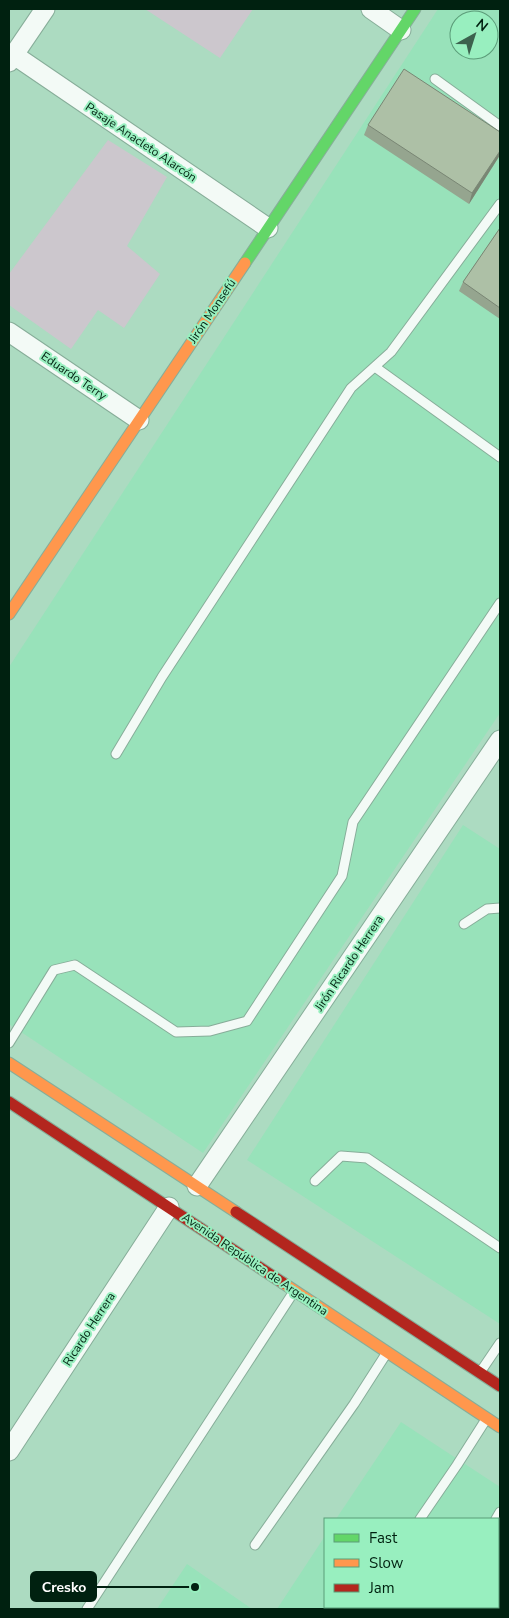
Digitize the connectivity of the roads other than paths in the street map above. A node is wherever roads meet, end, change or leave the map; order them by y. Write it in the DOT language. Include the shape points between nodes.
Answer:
graph roads {
  1 [pos="45,9"];
  2 [pos="371,9"];
  3 [pos="415,9"];
  4 [pos="401,30"];
  5 [pos="11,59"];
  6 [pos="434,79"];
  7 [pos="500,126"];
  8 [pos="500,204"];
  9 [pos="268,228"];
  10 [pos="9,332"];
  11 [pos="375,367"];
  12 [pos="138,420"];
  13 [pos="500,456"];
  14 [pos="500,603"];
  15 [pos="9,614"];
  16 [pos="500,740"];
  17 [pos="116,754"];
  18 [pos="500,908"];
  19 [pos="464,924"];
  20 [pos="9,1043"];
  21 [pos="9,1062"];
  22 [pos="9,1102"];
  23 [pos="315,1181"];
  24 [pos="197,1186"];
  25 [pos="169,1207"];
  26 [pos="500,1248"];
  27 [pos="295,1291"];
  28 [pos="500,1343"];
  29 [pos="387,1352"];
  30 [pos="480,1373"];
  31 [pos="500,1386"];
  32 [pos="487,1418"];
  33 [pos="500,1427"];
  34 [pos="9,1451"];
  35 [pos="421,1518"];
  36 [pos="255,1545"];
  37 [pos="87,1609"];
  1 -- 5 [label="street"];
  2 -- 4 [label="street"];
  3 -- 4 [label="main road, Jirón Monsefú"];
  4 -- 9 [label="main road, Jirón Monsefú"];
  5 -- 9 [label="street, Pasaje Anacleto Alarcón"];
  6 -- 7 [label="lane"];
  8 -- 11 [label="lane" via="391,352"];
  9 -- 12 [label="main road, Jirón Monsefú"];
  10 -- 12 [label="street, Eduardo Terry"];
  11 -- 13 [label="lane"];
  11 -- 17 [label="lane" via="351,388 162,676"];
  12 -- 15 [label="main road, Jirón Monsefú"];
  14 -- 20 [label="lane" via="353,822 342,876 247,1021 210,1031 176,1032 75,964 54,970"];
  16 -- 24 [label="street, Jirón Ricardo Herrera"];
  18 -- 19 [label="lane" via="487,909"];
  21 -- 24 [label="main road"];
  22 -- 25 [label="main road, Avenida República de Argentina"];
  23 -- 26 [label="lane" via="341,1156 367,1158"];
  24 -- 30 [label="main road"];
  25 -- 27 [label="main road, Avenida República de Argentina"];
  25 -- 34 [label="street, Ricardo Herrera"];
  27 -- 29 [label="main road, Avenida República de Argentina"];
  27 -- 37 [label="lane"];
  28 -- 30 [label="lane"];
  29 -- 32 [label="main road, Avenida República de Argentina"];
  29 -- 36 [label="lane"];
  30 -- 31 [label="main road"];
  32 -- 33 [label="main road, Avenida República de Argentina"];
  32 -- 35 [label="lane"];
}
